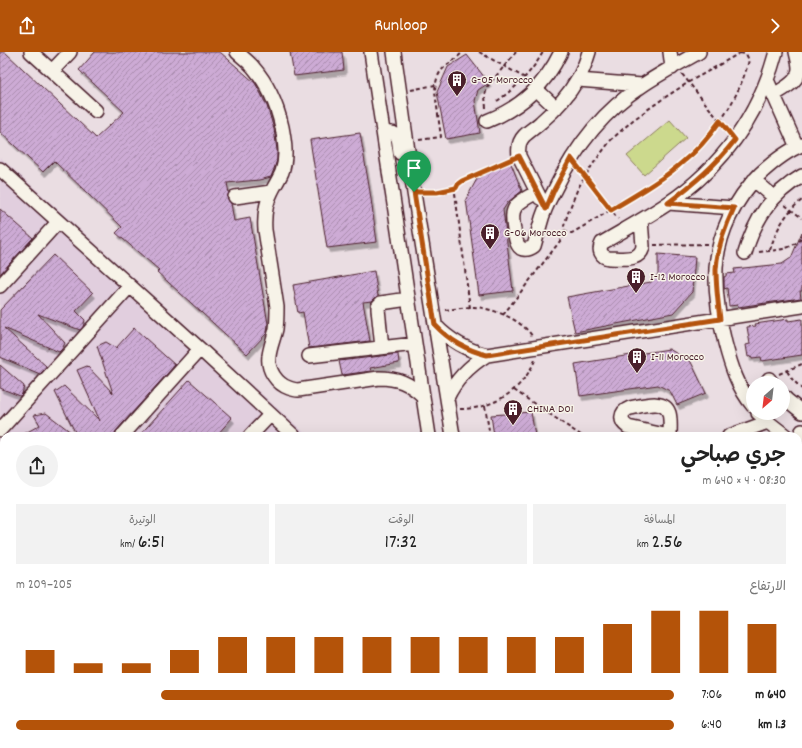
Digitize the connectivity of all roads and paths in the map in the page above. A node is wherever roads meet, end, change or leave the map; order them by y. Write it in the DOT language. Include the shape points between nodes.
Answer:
graph roads {
  1 [pos="31,52"];
  2 [pos="70,52"];
  3 [pos="237,52"];
  4 [pos="371,52"];
  5 [pos="394,52"];
  6 [pos="463,52"];
  7 [pos="479,52"];
  8 [pos="516,52"];
  9 [pos="543,52"];
  10 [pos="561,52"];
  11 [pos="589,52"];
  12 [pos="670,52"];
  13 [pos="699,52"];
  14 [pos="776,52"];
  15 [pos="796,52"];
  16 [pos="747,53"];
  17 [pos="504,66"];
  18 [pos="673,67"];
  19 [pos="52,71"];
  20 [pos="525,78"];
  21 [pos="578,80"];
  22 [pos="767,80"];
  23 [pos="689,82"];
  24 [pos="435,85"];
  25 [pos="642,85"];
  26 [pos="538,87"];
  27 [pos="400,92"];
  28 [pos="774,95"];
  29 [pos="497,101"];
  30 [pos="491,104"];
  31 [pos="486,108"];
  32 [pos="556,108"];
  33 [pos="96,111"];
  34 [pos="487,121"];
  35 [pos="720,121"];
  36 [pos="384,138"];
  37 [pos="735,140"];
  38 [pos="407,142"];
  39 [pos="799,146"];
  40 [pos="519,156"];
  41 [pos="571,158"];
  42 [pos="0,169"];
  43 [pos="802,176"];
  44 [pos="585,177"];
  45 [pos="754,180"];
  46 [pos="456,188"];
  47 [pos="271,192"];
  48 [pos="414,192"];
  49 [pos="537,192"];
  50 [pos="235,197"];
  51 [pos="774,197"];
  52 [pos="802,200"];
  53 [pos="668,203"];
  54 [pos="734,208"];
  55 [pos="546,209"];
  56 [pos="611,210"];
  57 [pos="791,210"];
  58 [pos="802,218"];
  59 [pos="641,220"];
  60 [pos="58,222"];
  61 [pos="626,229"];
  62 [pos="567,232"];
  63 [pos="802,238"];
  64 [pos="721,243"];
  65 [pos="643,246"];
  66 [pos="770,250"];
  67 [pos="745,253"];
  68 [pos="0,286"];
  69 [pos="130,286"];
  70 [pos="408,299"];
  71 [pos="802,306"];
  72 [pos="470,308"];
  73 [pos="503,315"];
  74 [pos="720,319"];
  75 [pos="435,325"];
  76 [pos="415,344"];
  77 [pos="382,348"];
  78 [pos="200,349"];
  79 [pos="487,355"];
  80 [pos="309,356"];
  81 [pos="802,364"];
  82 [pos="787,371"];
  83 [pos="779,376"];
  84 [pos="802,389"];
  85 [pos="514,390"];
  86 [pos="423,396"];
  87 [pos="746,397"];
  88 [pos="447,398"];
  89 [pos="790,402"];
  90 [pos="485,406"];
  91 [pos="802,412"];
  92 [pos="270,414"];
  93 [pos="759,420"];
  94 [pos="766,420"];
  95 [pos="0,430"];
  96 [pos="126,432"];
  97 [pos="254,432"];
  98 [pos="290,432"];
  99 [pos="428,432"];
  100 [pos="452,432"];
  101 [pos="489,432"];
  102 [pos="576,432"];
  103 [pos="737,432"];
  104 [pos="781,432"];
  1 -- 19 [label="street"];
  2 -- 19 [label="street"];
  3 -- 47 [label="street" via="261,77 280,116 285,141 285,158 281,174"];
  4 -- 36 [label="street"];
  5 -- 27 [label="street"];
  6 -- 24 [label="path" via="442,69"];
  7 -- 17 [label="path"];
  8 -- 17 [label="path"];
  9 -- 20 [label="path"];
  10 -- 26 [label="street" via="552,70"];
  11 -- 21 [label="street"];
  12 -- 18 [label="street"];
  13 -- 18 [label="street"];
  14 -- 22 [label="street"];
  15 -- 28 [label="street" via="798,75"];
  16 -- 23 [label="path" via="740,53"];
  16 -- 35 [label="path" via="749,60 745,74"];
  17 -- 20 [label="path"];
  17 -- 31 [label="path" via="485,91"];
  18 -- 23 [label="path"];
  18 -- 25 [label="street"];
  19 -- 33 [label="street"];
  20 -- 26 [label="path"];
  20 -- 29 [label="path"];
  21 -- 25 [label="street"];
  21 -- 32 [label="street"];
  22 -- 28 [label="street"];
  22 -- 37 [label="street" via="749,119"];
  23 -- 35 [label="path"];
  23 -- 44 [label="path" via="622,130 602,152"];
  24 -- 27 [label="path"];
  24 -- 38 [label="path" via="441,137"];
  25 -- 41 [label="street" via="598,124"];
  26 -- 32 [label="street"];
  26 -- 34 [label="street" via="509,111"];
  27 -- 38 [label="street"];
  28 -- 39 [label="street"];
  30 -- 31 [label="path"];
  31 -- 34 [label="path"];
  32 -- 40 [label="street" via="524,136 519,145"];
  35 -- 37 [label="path"];
  35 -- 56 [label="path" via="678,167"];
  36 -- 48 [label="street" via="388,133 398,137 404,168"];
  36 -- 70 [label="street"];
  37 -- 53 [label="street" via="701,177"];
  38 -- 48 [label="street"];
  39 -- 45 [label="street" via="774,162"];
  40 -- 46 [label="path" via="462,181"];
  40 -- 49 [label="street"];
  41 -- 44 [label="path"];
  41 -- 55 [label="street"];
  42 -- 60 [label="street"];
  43 -- 51 [label="street"];
  44 -- 56 [label="path"];
  44 -- 62 [label="path" via="572,200 564,226"];
  45 -- 51 [label="street"];
  45 -- 54 [label="street"];
  46 -- 48 [label="path" via="437,192"];
  46 -- 72 [label="path" via="455,198"];
  47 -- 50 [label="street"];
  47 -- 86 [label="street" via="264,220 277,307 276,328 268,358 274,376 280,384 298,390 391,378 410,385"];
  48 -- 75 [label="street"];
  49 -- 55 [label="street"];
  49 -- 55 [label="street" via="520,202 514,210 513,220 520,248 528,250 534,246"];
  51 -- 57 [label="path"];
  51 -- 67 [label="street" via="757,224"];
  52 -- 57 [label="path"];
  53 -- 54 [label="street"];
  53 -- 59 [label="street"];
  54 -- 64 [label="street"];
  56 -- 61 [label="path"];
  56 -- 62 [label="path" via="572,233"];
  57 -- 58 [label="path"];
  57 -- 66 [label="path" via="778,228"];
  59 -- 61 [label="street"];
  59 -- 65 [label="street"];
  60 -- 68 [label="street"];
  60 -- 69 [label="street"];
  61 -- 65 [label="street" via="602,243 602,256 634,258 640,254"];
  62 -- 73 [label="path"];
  63 -- 66 [label="path" via="787,248"];
  64 -- 65 [label="path"];
  64 -- 74 [label="street" via="716,268"];
  66 -- 67 [label="path"];
  69 -- 78 [label="street"];
  69 -- 95 [label="street"];
  70 -- 76 [label="street"];
  70 -- 77 [label="street" via="381,303 378,306"];
  71 -- 74 [label="street"];
  74 -- 79 [label="street"];
  74 -- 87 [label="street" via="734,374"];
  75 -- 79 [label="street" via="458,345"];
  75 -- 88 [label="street"];
  76 -- 77 [label="street"];
  76 -- 86 [label="street"];
  77 -- 80 [label="street"];
  78 -- 92 [label="street"];
  78 -- 96 [label="street"];
  79 -- 88 [label="street" via="463,373"];
  81 -- 82 [label="path"];
  82 -- 83 [label="path"];
  82 -- 84 [label="path"];
  85 -- 102 [label="path"];
  86 -- 99 [label="street"];
  88 -- 100 [label="street"];
  89 -- 91 [label="street"];
  90 -- 101 [label="path"];
  92 -- 97 [label="street"];
  92 -- 98 [label="street"];
  93 -- 103 [label="street"];
  94 -- 104 [label="street"];
}
